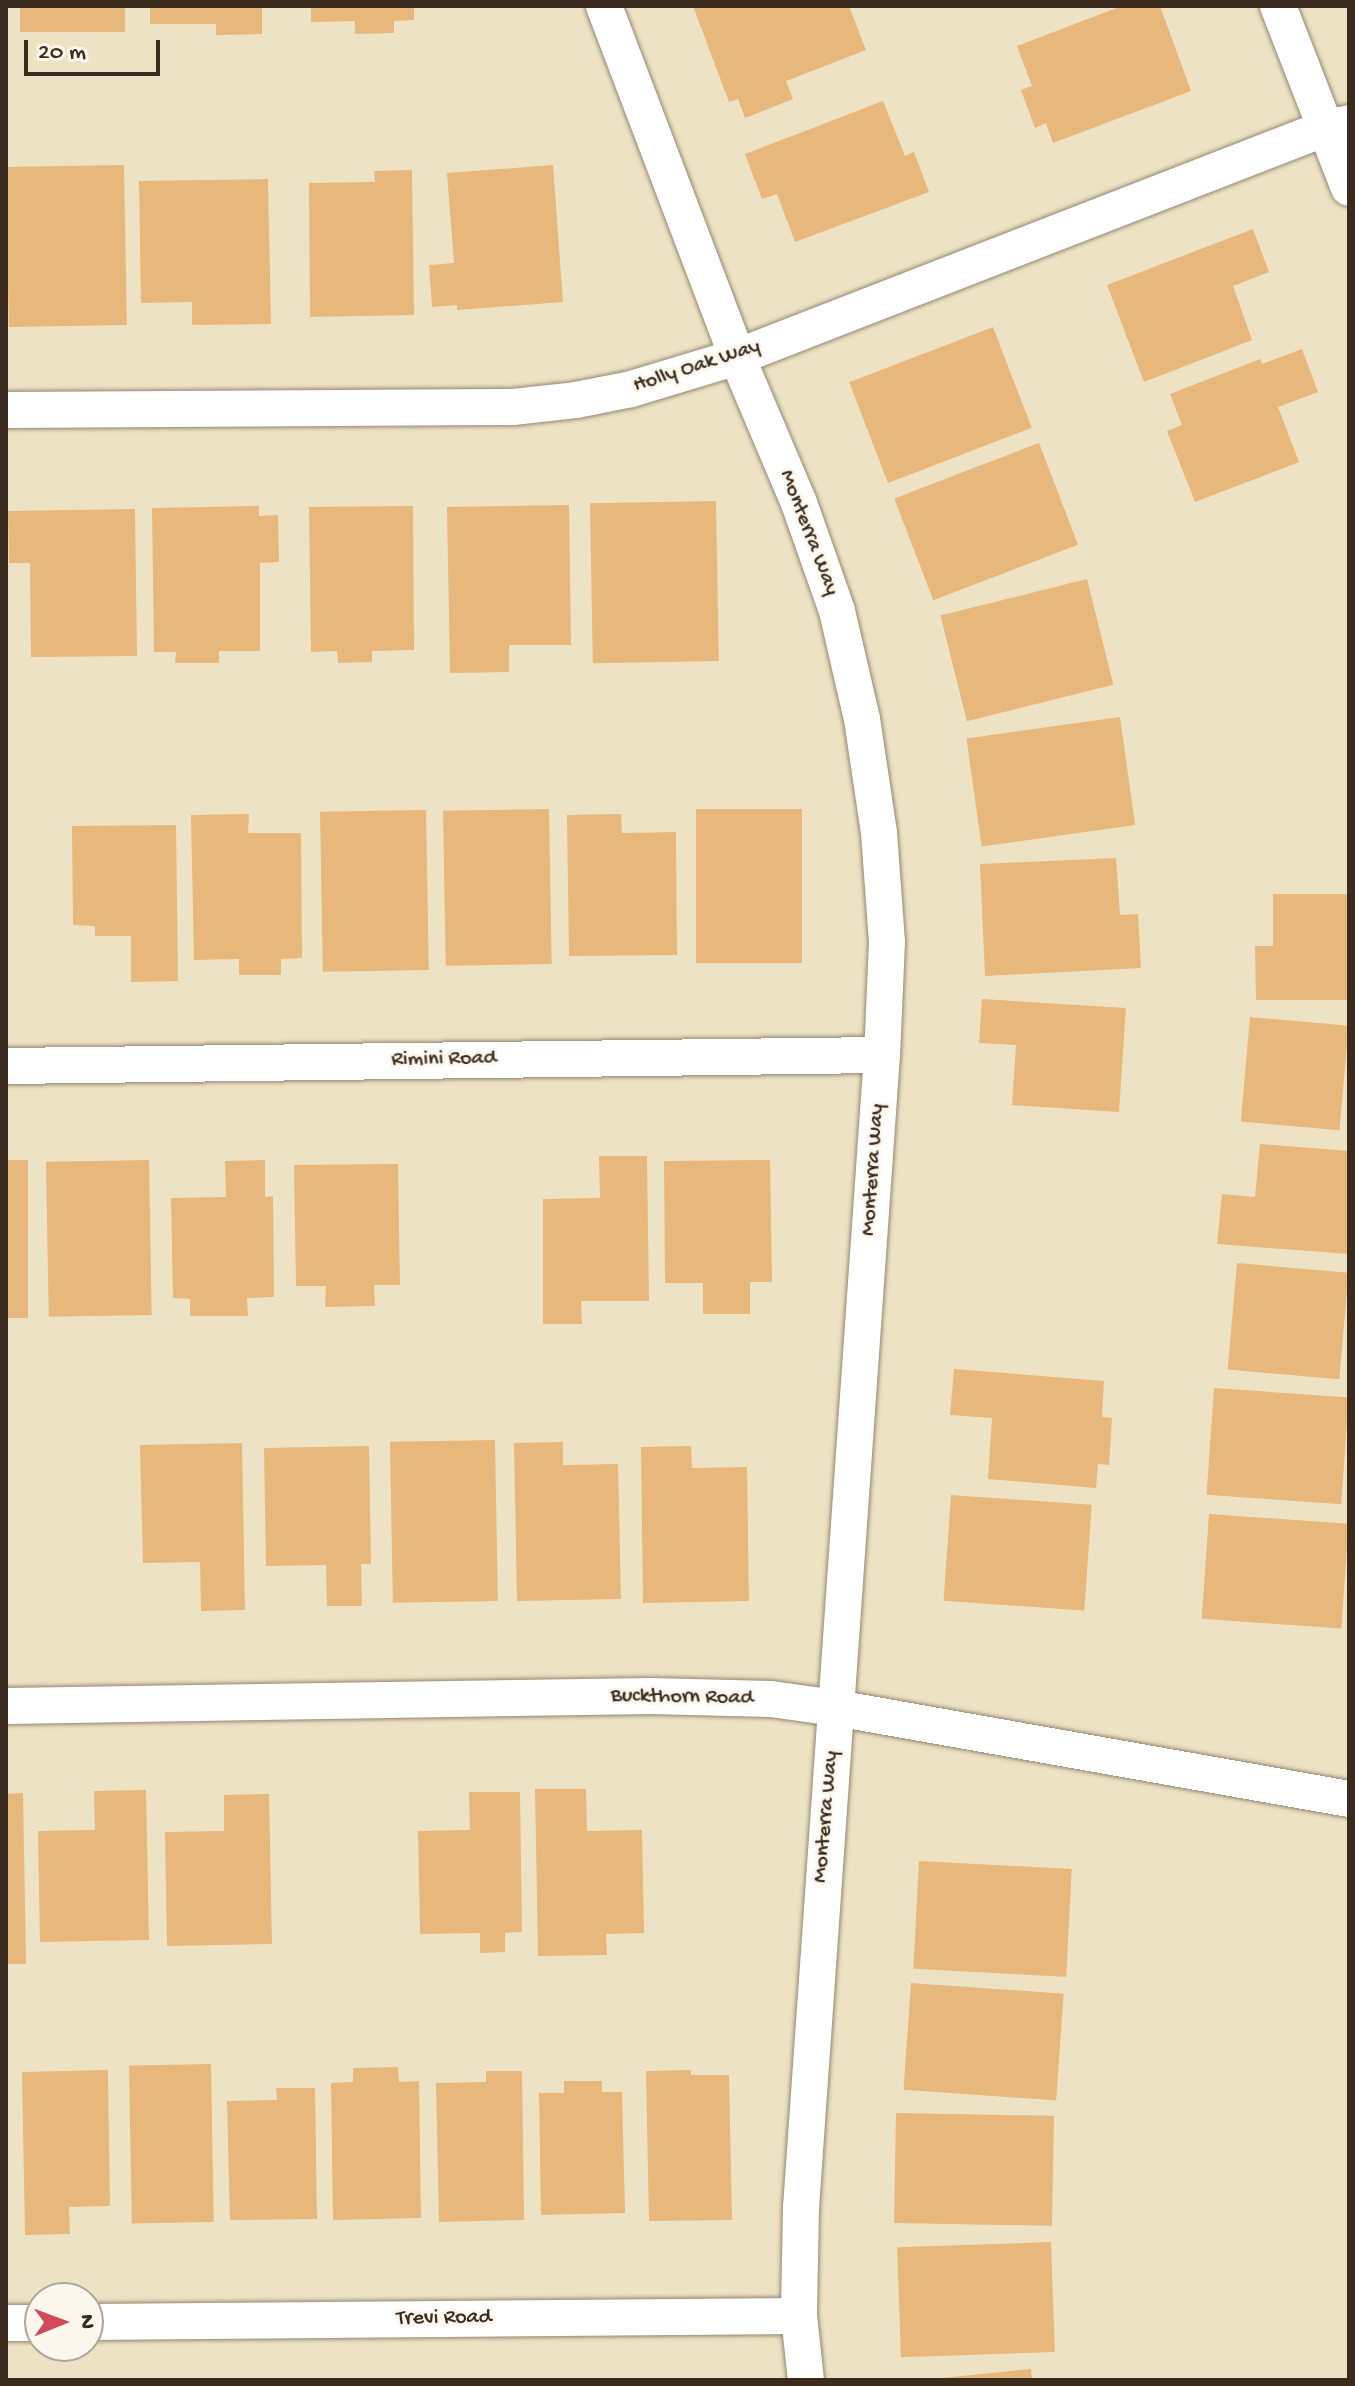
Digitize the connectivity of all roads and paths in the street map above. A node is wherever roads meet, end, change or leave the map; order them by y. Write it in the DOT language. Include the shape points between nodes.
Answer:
graph roads {
  1 [pos="604,6"];
  2 [pos="1278,6"];
  3 [pos="1337,125"];
  4 [pos="1349,188"];
  5 [pos="737,357"];
  6 [pos="6,410"];
  7 [pos="882,1055"];
  8 [pos="6,1066"];
  9 [pos="6,1706"];
  10 [pos="836,1708"];
  11 [pos="1349,1799"];
  12 [pos="799,2316"];
  13 [pos="104,2322"];
  14 [pos="806,2380"];
  1 -- 5 [label="street, Monterra Way"];
  2 -- 3 [label="street"];
  3 -- 4 [label="street"];
  3 -- 5 [label="street, Holly Oak Way"];
  5 -- 6 [label="street, Holly Oak Way" via="631,389 513,407"];
  5 -- 7 [label="street, Monterra Way" via="799,503 837,611 862,719 879,833 887,942"];
  7 -- 8 [label="street, Rimini Road"];
  7 -- 10 [label="street, Monterra Way"];
  9 -- 10 [label="street, Buckthorn Road" via="651,1696 771,1699"];
  10 -- 11 [label="street, Buckthorn Road"];
  10 -- 12 [label="street, Monterra Way" via="814,1978"];
  12 -- 13 [label="street, Trevi Road"];
  12 -- 14 [label="street, Monterra Way"];
}
